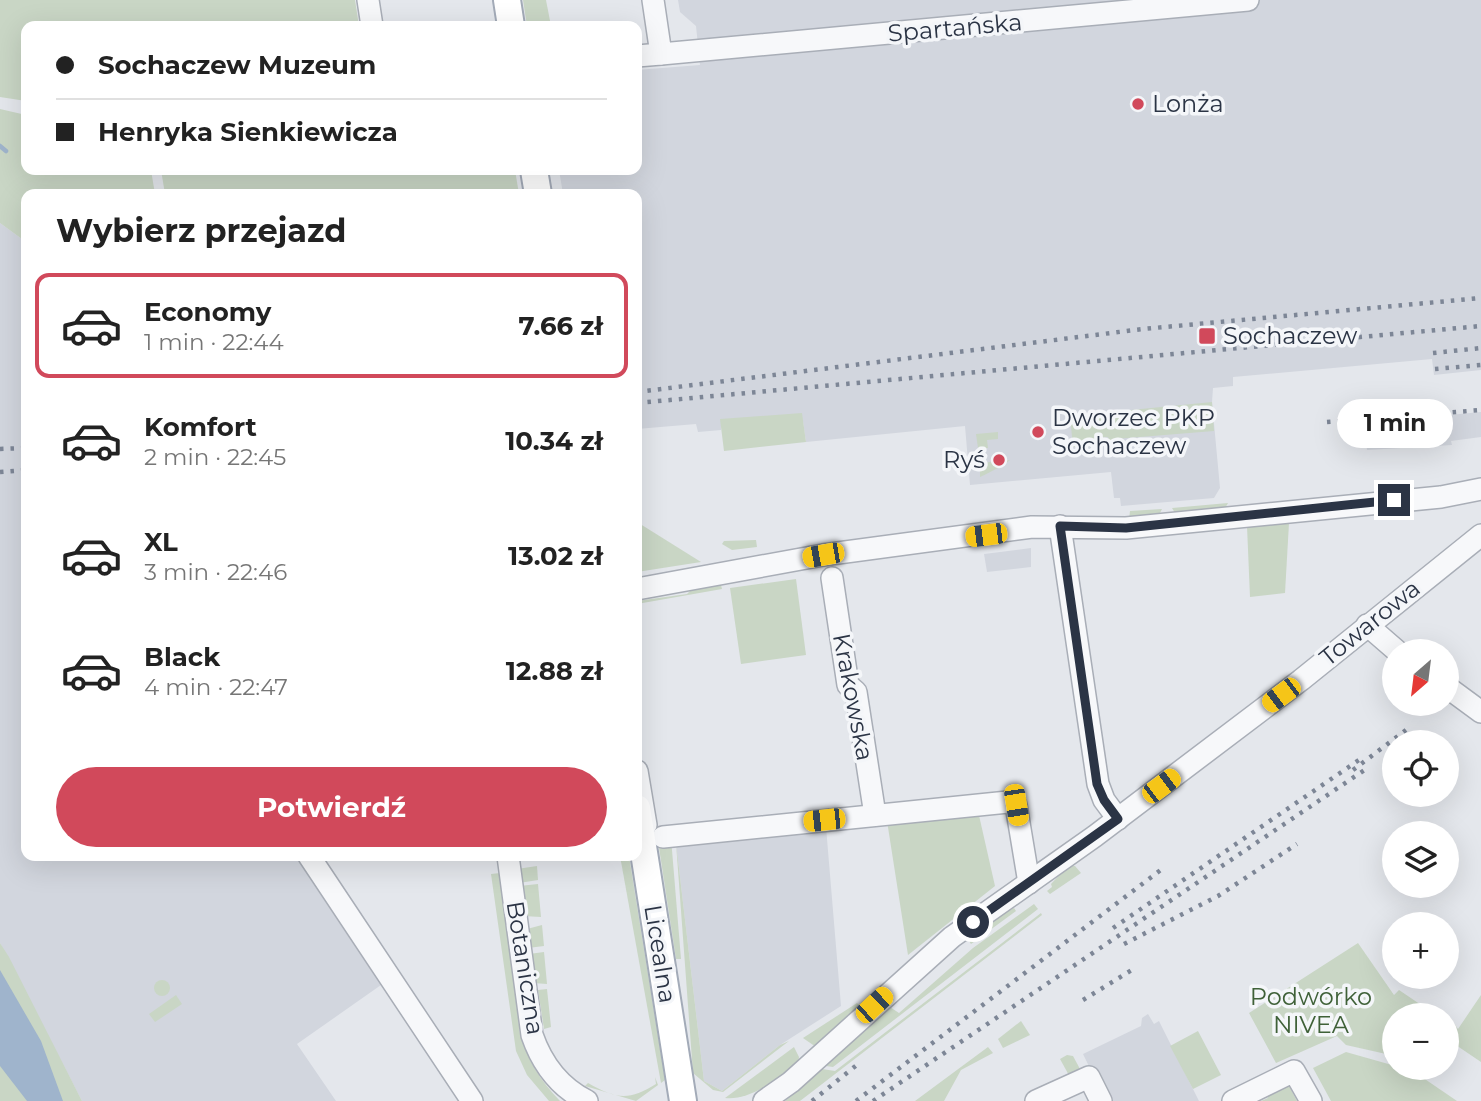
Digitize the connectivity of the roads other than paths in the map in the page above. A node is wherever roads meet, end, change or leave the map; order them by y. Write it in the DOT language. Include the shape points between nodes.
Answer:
graph roads {
  1 [pos="368,0"];
  2 [pos="507,0"];
  3 [pos="653,0"];
  4 [pos="1248,0"];
  5 [pos="371,21"];
  6 [pos="510,21"];
  7 [pos="661,54"];
  8 [pos="642,56"];
  9 [pos="1481,489"];
  10 [pos="1060,526"];
  11 [pos="1481,535"];
  12 [pos="832,578"];
  13 [pos="642,588"];
  14 [pos="1367,625"];
  15 [pos="1383,639"];
  16 [pos="1460,697"];
  17 [pos="1481,712"];
  18 [pos="642,800"];
  19 [pos="875,815"];
  20 [pos="1118,819"];
  21 [pos="647,828"];
  22 [pos="312,861"];
  23 [pos="509,861"];
  24 [pos="1029,883"];
  25 [pos="472,1101"];
  26 [pos="587,1101"];
  27 [pos="683,1101"];
  28 [pos="764,1101"];
  29 [pos="1036,1101"];
  30 [pos="1101,1101"];
  31 [pos="1233,1101"];
  32 [pos="1311,1101"];
  1 -- 5 [label="street"];
  2 -- 6 [label="main road"];
  3 -- 7 [label="street"];
  4 -- 7 [label="street, Spartańska"];
  7 -- 8 [label="street, Spartańska"];
  9 -- 10 [label="street" via="1103,529"];
  10 -- 13 [label="street" via="823,555"];
  10 -- 20 [label="street" via="1097,784"];
  11 -- 14 [label="street, Towarowa"];
  12 -- 19 [label="street, Krakowska"];
  14 -- 15 [label="street"];
  14 -- 20 [label="street, Towarowa"];
  16 -- 17 [label="street"];
  18 -- 21 [label="street, Licealna"];
  19 -- 21 [label="street"];
  19 -- 24 [label="street" via="1013,802"];
  20 -- 24 [label="street, Towarowa"];
  21 -- 27 [label="main road, Licealna"];
  22 -- 25 [label="street"];
  23 -- 26 [label="street, Botaniczna" via="532,1035 554,1076"];
  24 -- 28 [label="street, Towarowa" via="952,937"];
  29 -- 30 [label="street" via="1089,1077"];
  31 -- 32 [label="street" via="1294,1071"];
}
